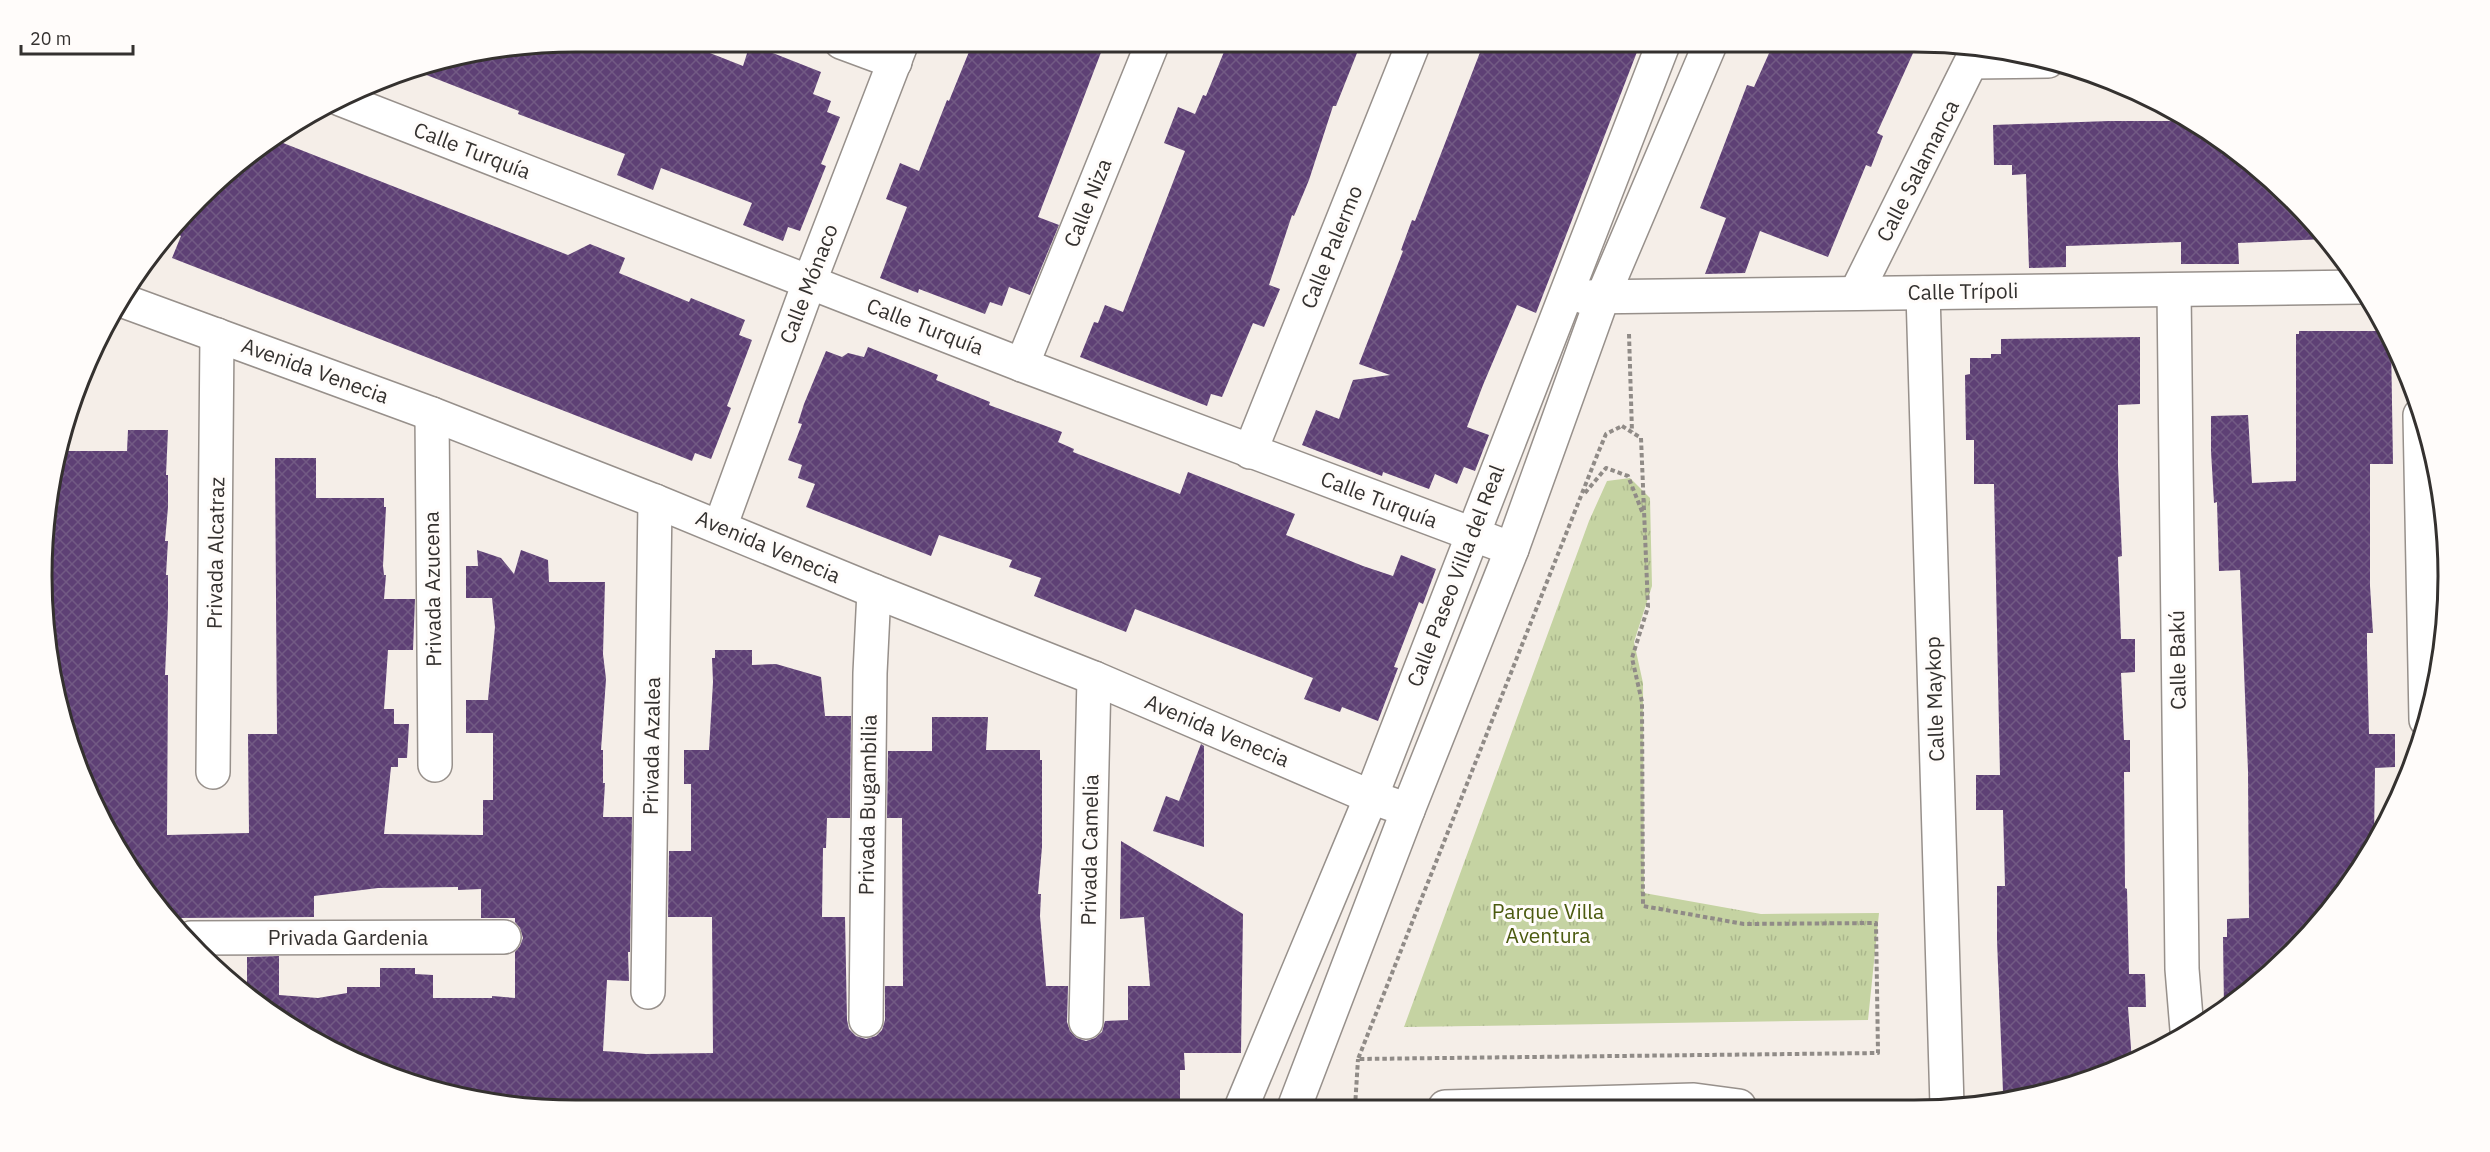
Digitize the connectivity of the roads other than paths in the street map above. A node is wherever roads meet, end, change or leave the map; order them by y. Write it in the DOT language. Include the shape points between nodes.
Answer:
graph roads {
  1 [pos="898,52"];
  2 [pos="1149,52"];
  3 [pos="1410,52"];
  4 [pos="1660,52"];
  5 [pos="1707,52"];
  6 [pos="1974,56"];
  7 [pos="351,103"];
  8 [pos="809,283"];
  9 [pos="2350,287"];
  10 [pos="2174,290"];
  11 [pos="1856,293"];
  12 [pos="1923,293"];
  13 [pos="1616,296"];
  14 [pos="1564,297"];
  15 [pos="130,303"];
  16 [pos="217,335"];
  17 [pos="1022,365"];
  18 [pos="432,414"];
  19 [pos="2421,444"];
  20 [pos="1250,452"];
  21 [pos="655,501"];
  22 [pos="720,527"];
  23 [pos="1471,535"];
  24 [pos="1512,549"];
  25 [pos="874,591"];
  26 [pos="1094,678"];
  27 [pos="2425,686"];
  28 [pos="435,765"];
  29 [pos="213,772"];
  30 [pos="1371,797"];
  31 [pos="1407,810"];
  32 [pos="504,937"];
  33 [pos="198,938"];
  34 [pos="648,992"];
  35 [pos="866,1020"];
  36 [pos="1086,1022"];
  37 [pos="2186,1023"];
  38 [pos="1947,1098"];
  39 [pos="1245,1100"];
  40 [pos="1297,1100"];
  1 -- 8 [label="street, Calle Mónaco"];
  2 -- 17 [label="street, Calle Niza"];
  3 -- 20 [label="street, Calle Palermo"];
  4 -- 14 [label="street, Calle Paseo Villa del Real"];
  5 -- 13 [label="street, Calle Paseo Villa del Real"];
  6 -- 11 [label="street, Calle Salamanca"];
  7 -- 8 [label="street, Calle Turquía"];
  8 -- 17 [label="street, Calle Turquía"];
  8 -- 22 [label="street, Calle Mónaco"];
  9 -- 10 [label="street, Calle Trípoli"];
  10 -- 12 [label="street, Calle Trípoli"];
  10 -- 37 [label="street, Calle Bakú" via="2182,969"];
  11 -- 12 [label="street, Calle Trípoli"];
  11 -- 13 [label="street, Calle Trípoli"];
  12 -- 38 [label="street, Calle Maykop"];
  13 -- 14 [label="street, Calle Trípoli"];
  13 -- 24 [label="street, Calle Paseo Villa del Real"];
  14 -- 23 [label="street, Calle Paseo Villa del Real"];
  15 -- 16 [label="street, Avenida Venecia"];
  16 -- 18 [label="street, Avenida Venecia"];
  16 -- 29 [label="street, Privada Alcatraz"];
  17 -- 20 [label="street, Calle Turquía"];
  18 -- 21 [label="street, Avenida Venecia"];
  18 -- 28 [label="street, Privada Azucena"];
  19 -- 27 [label="street"];
  20 -- 23 [label="street, Calle Turquía"];
  21 -- 22 [label="street, Avenida Venecia"];
  21 -- 34 [label="street, Privada Azalea"];
  22 -- 25 [label="street, Avenida Venecia"];
  23 -- 24 [label="street, Calle Turquía"];
  23 -- 30 [label="street, Calle Paseo Villa del Real"];
  24 -- 31 [label="street, Calle Paseo Villa del Real"];
  25 -- 26 [label="street, Avenida Venecia"];
  25 -- 35 [label="street, Privada Bugambilia"];
  26 -- 30 [label="street, Avenida Venecia"];
  26 -- 36 [label="street, Privada Camelia"];
  30 -- 31 [label="street, Avenida Venecia"];
  30 -- 39 [label="street, Calle Paseo Villa del Real"];
  31 -- 40 [label="street, Calle Paseo Villa del Real"];
  32 -- 33 [label="street, Privada Gardenia"];
}
